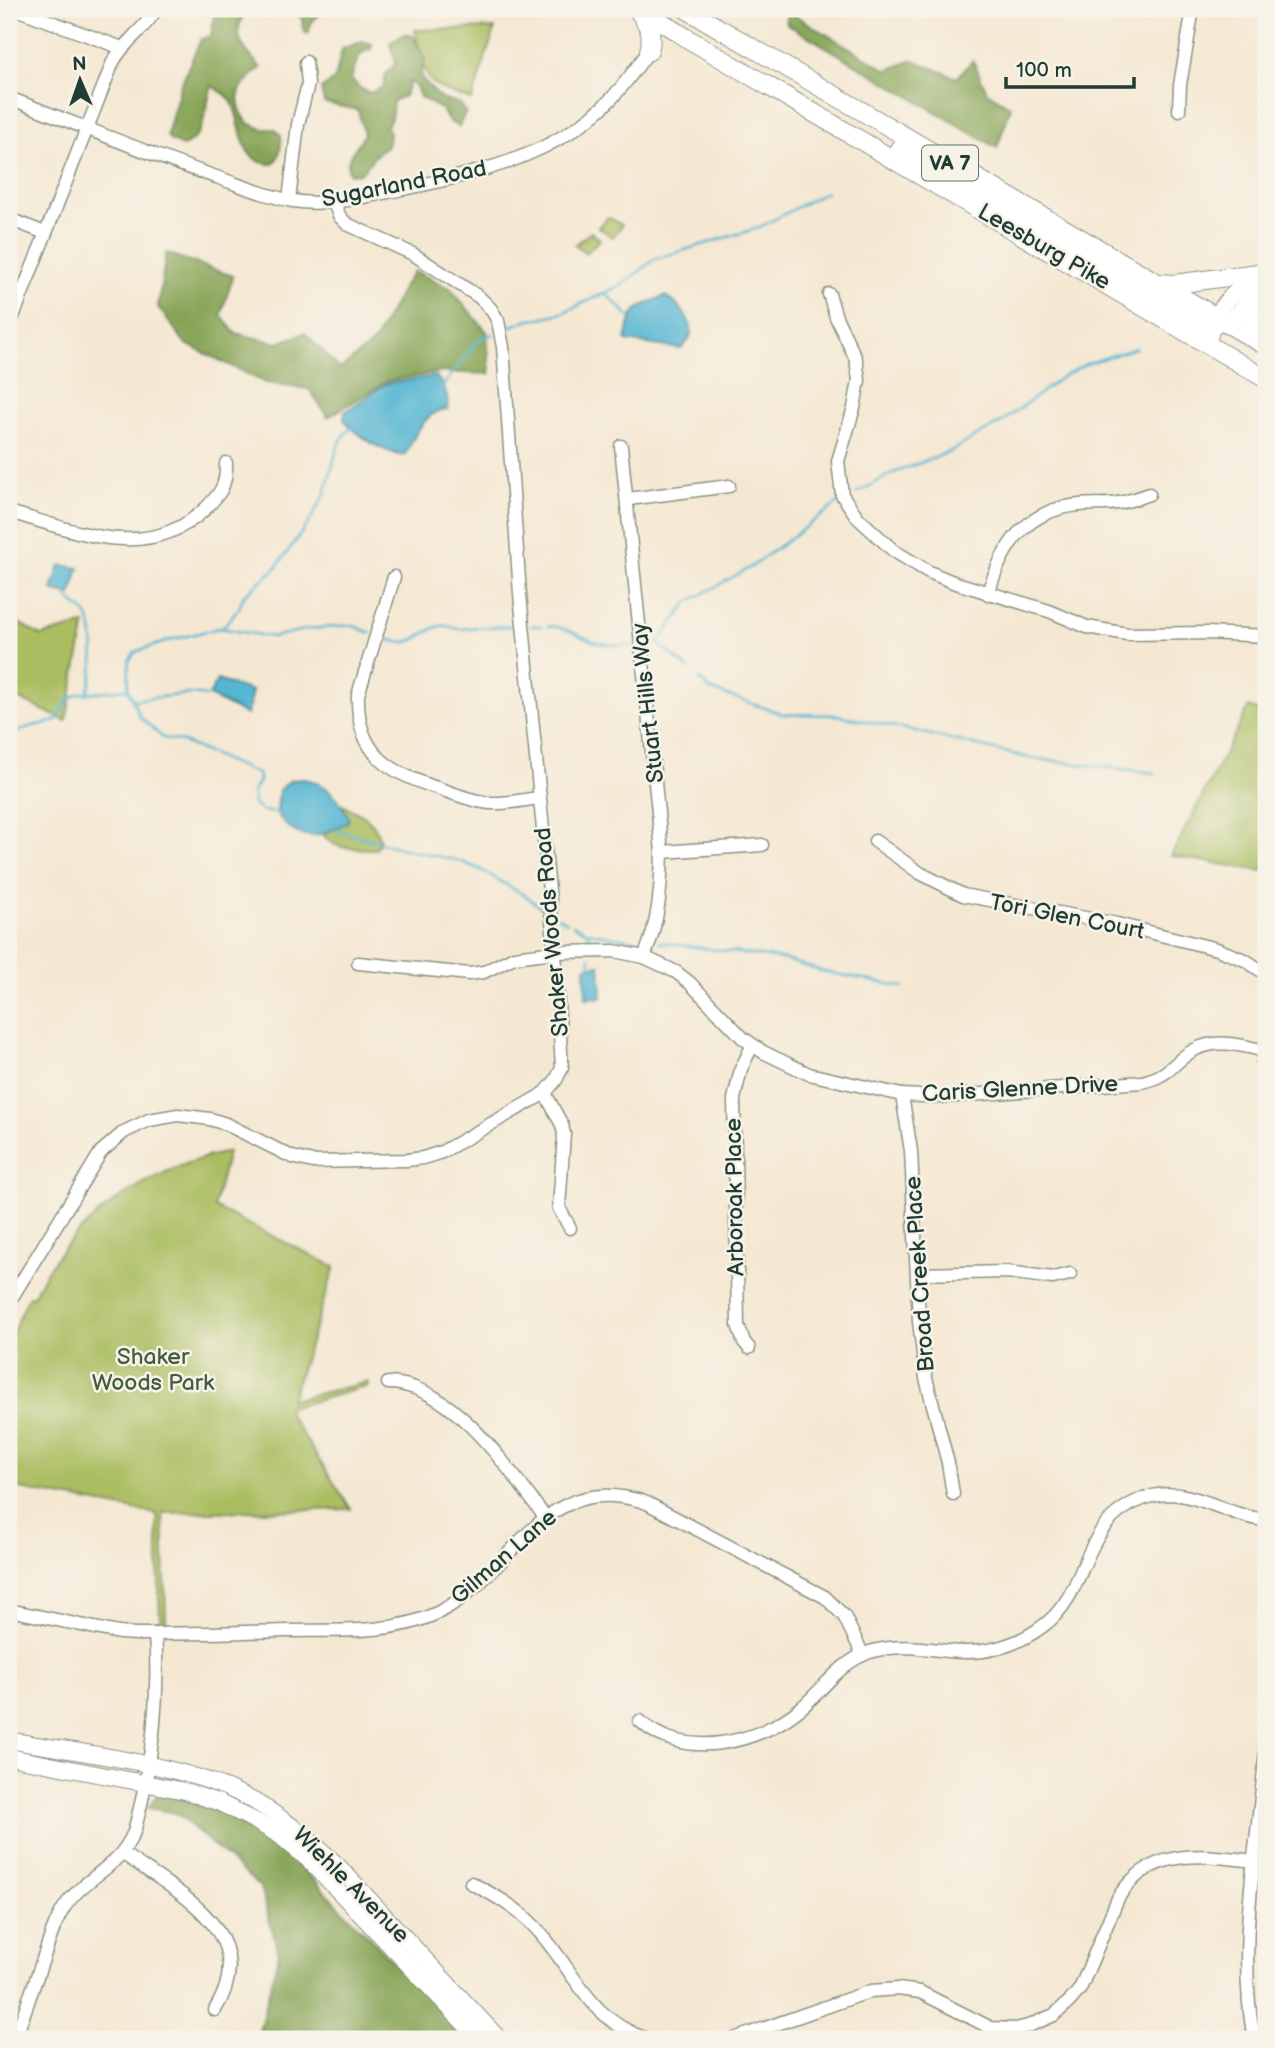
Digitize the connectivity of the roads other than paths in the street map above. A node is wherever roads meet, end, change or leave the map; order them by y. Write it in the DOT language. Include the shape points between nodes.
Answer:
graph roads {
  1 [pos="16,9"];
  2 [pos="156,9"];
  3 [pos="639,9"];
  4 [pos="686,9"];
  5 [pos="1193,9"];
  6 [pos="690,40"];
  7 [pos="121,48"];
  8 [pos="649,51"];
  9 [pos="306,62"];
  10 [pos="9,99"];
  11 [pos="1180,110"];
  12 [pos="86,128"];
  13 [pos="289,200"];
  14 [pos="333,201"];
  15 [pos="9,219"];
  16 [pos="45,233"];
  17 [pos="1266,273"];
  18 [pos="1156,283"];
  19 [pos="1261,291"];
  20 [pos="829,294"];
  21 [pos="9,326"];
  22 [pos="1216,328"];
  23 [pos="1266,343"];
  24 [pos="1266,379"];
  25 [pos="621,446"];
  26 [pos="226,463"];
  27 [pos="729,486"];
  28 [pos="1149,494"];
  29 [pos="628,499"];
  30 [pos="9,512"];
  31 [pos="394,577"];
  32 [pos="988,594"];
  33 [pos="1266,636"];
  34 [pos="539,798"];
  35 [pos="875,841"];
  36 [pos="762,845"];
  37 [pos="663,852"];
  38 [pos="555,952"];
  39 [pos="644,957"];
  40 [pos="358,963"];
  41 [pos="1266,974"];
  42 [pos="752,1046"];
  43 [pos="1266,1048"];
  44 [pos="1266,1084"];
  45 [pos="545,1093"];
  46 [pos="902,1095"];
  47 [pos="570,1228"];
  48 [pos="918,1274"];
  49 [pos="1070,1274"];
  50 [pos="9,1302"];
  51 [pos="749,1348"];
  52 [pos="388,1383"];
  53 [pos="953,1493"];
  54 [pos="545,1517"];
  55 [pos="1266,1520"];
  56 [pos="9,1610"];
  57 [pos="155,1634"];
  58 [pos="863,1655"];
  59 [pos="640,1721"];
  60 [pos="9,1740"];
  61 [pos="1266,1749"];
  62 [pos="9,1756"];
  63 [pos="148,1774"];
  64 [pos="122,1853"];
  65 [pos="1254,1861"];
  66 [pos="471,1883"];
  67 [pos="215,2010"];
  68 [pos="15,2039"];
  69 [pos="479,2039"];
  70 [pos="499,2039"];
  71 [pos="647,2039"];
  72 [pos="734,2039"];
  73 [pos="1254,2039"];
  1 -- 7 [label="street"];
  2 -- 7 [label="street"];
  3 -- 6 [label="highway, Leesburg Pike / VA 7"];
  3 -- 8 [label="highway" via="650,30"];
  4 -- 18 [label="highway, Leesburg Pike / VA 7"];
  5 -- 11 [label="street"];
  6 -- 8 [label="highway" via="667,40"];
  6 -- 22 [label="highway, Leesburg Pike / VA 7"];
  7 -- 12 [label="street"];
  8 -- 14 [label="street, Sugarland Road" via="600,109 536,151 464,176"];
  9 -- 13 [label="street" via="308,84"];
  10 -- 12 [label="street, Sugarland Road"];
  12 -- 13 [label="street, Sugarland Road" via="185,167"];
  12 -- 16 [label="street"];
  13 -- 14 [label="street, Sugarland Road"];
  14 -- 34 [label="street, Shaker Woods Road" via="342,220 413,254 462,285 487,304 498,321"];
  15 -- 16 [label="street"];
  16 -- 21 [label="street"];
  17 -- 18 [label="highway"];
  17 -- 22 [label="main road" via="1239,288"];
  18 -- 22 [label="highway, Leesburg Pike / VA 7"];
  19 -- 22 [label="main road"];
  19 -- 23 [label="highway" via="1250,309 1251,320"];
  20 -- 32 [label="street" via="856,359 859,380 838,461 842,495 858,518 894,551 929,572"];
  22 -- 23 [label="highway, Leesburg Pike / VA 7"];
  22 -- 24 [label="highway, Leesburg Pike / VA 7"];
  25 -- 29 [label="street, Stuart Hills Way"];
  26 -- 30 [label="street" via="227,479 218,497 180,528 156,536 106,539"];
  27 -- 29 [label="street"];
  28 -- 32 [label="street" via="1122,503 1059,508 1026,525 996,566"];
  29 -- 37 [label="street, Stuart Hills Way"];
  31 -- 34 [label="street" via="358,695 357,713 367,744 390,769 452,793 489,803"];
  32 -- 33 [label="street" via="1087,627 1126,634"];
  34 -- 38 [label="street, Shaker Woods Road"];
  35 -- 41 [label="street, Tori Glen Court" via="920,873 964,895 1117,924 1217,949"];
  36 -- 37 [label="street"];
  37 -- 39 [label="street, Stuart Hills Way" via="661,897"];
  38 -- 39 [label="street, Caris Glenne Drive" via="603,950"];
  38 -- 40 [label="street, Caris Glenne Drive" via="518,956 469,974"];
  38 -- 45 [label="street, Shaker Woods Road" via="562,1068"];
  39 -- 42 [label="street, Caris Glenne Drive" via="690,983"];
  42 -- 46 [label="street, Caris Glenne Drive" via="809,1074"];
  42 -- 51 [label="street, Arboroak Place" via="736,1084 733,1113 738,1325"];
  43 -- 44 [label="street"];
  43 -- 46 [label="street, Caris Glenne Drive" via="1212,1044 1193,1051 1168,1073 1142,1082 943,1097"];
  45 -- 47 [label="street" via="564,1134 559,1208"];
  45 -- 50 [label="street" via="442,1152 407,1160 313,1162 210,1119 178,1115 149,1120 124,1132 101,1152"];
  46 -- 48 [label="street, Broad Creek Place" via="911,1151"];
  48 -- 49 [label="street" via="1007,1272 1053,1278"];
  48 -- 53 [label="street, Broad Creek Place" via="926,1378"];
  52 -- 54 [label="street" via="417,1387 467,1424"];
  54 -- 57 [label="street, Gilman Lane" via="462,1597 440,1612 405,1625"];
  54 -- 58 [label="street, Gilman Lane" via="591,1496 647,1503 825,1597 844,1616"];
  55 -- 58 [label="street" via="1236,1515 1192,1496 1146,1498 1123,1508 1099,1531 1072,1594 1057,1614 1017,1643 989,1651 899,1647"];
  56 -- 57 [label="street, Gilman Lane" via="119,1633"];
  57 -- 63 [label="street" via="156,1707"];
  58 -- 59 [label="street" via="842,1667 799,1710 748,1737 681,1742 657,1734"];
  60 -- 63 [label="main road, Wiehle Avenue"];
  61 -- 65 [label="street"];
  62 -- 63 [label="main road, Wiehle Avenue"];
  63 -- 64 [label="street" via="134,1832"];
  63 -- 69 [label="main road, Wiehle Avenue" via="220,1803 287,1842"];
  63 -- 70 [label="main road, Wiehle Avenue" via="203,1779 237,1792 301,1833 338,1866"];
  64 -- 67 [label="street" via="194,1905 222,1935 230,1973"];
  64 -- 68 [label="street" via="63,1910"];
  65 -- 72 [label="street" via="1191,1855 1141,1871 1118,1898 1080,1989 1054,2015 1028,2026 990,2028 920,1992 898,1989 871,1991"];
  65 -- 73 [label="street" via="1247,1969"];
  66 -- 71 [label="street" via="506,1902 535,1927 594,2006 620,2027"];
}
